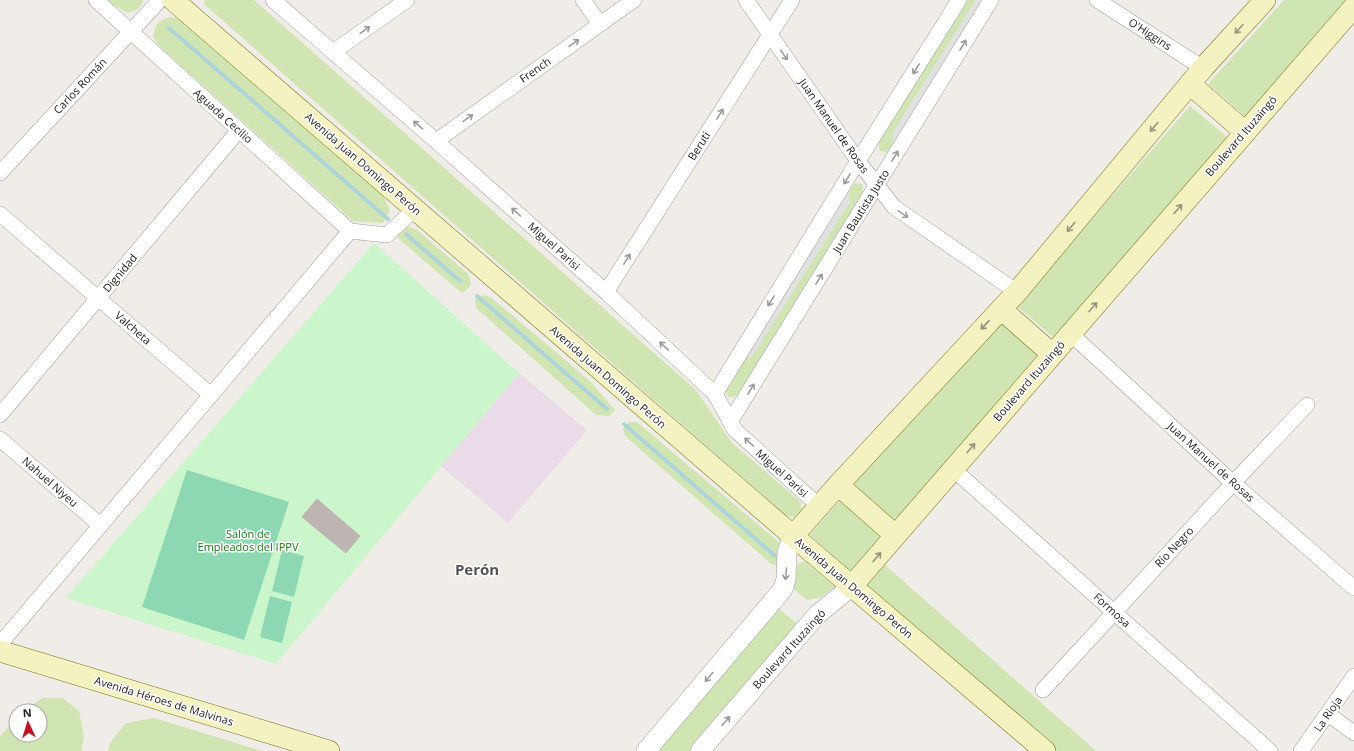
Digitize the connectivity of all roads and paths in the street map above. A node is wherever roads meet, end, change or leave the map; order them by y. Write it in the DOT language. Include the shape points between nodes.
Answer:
graph roads {
  1 [pos="96,0"];
  2 [pos="160,0"];
  3 [pos="173,0"];
  4 [pos="273,0"];
  5 [pos="407,0"];
  6 [pos="583,0"];
  7 [pos="634,0"];
  8 [pos="746,0"];
  9 [pos="792,0"];
  10 [pos="959,0"];
  11 [pos="990,0"];
  12 [pos="1098,0"];
  13 [pos="1265,0"];
  14 [pos="1354,7"];
  15 [pos="600,24"];
  16 [pos="131,31"];
  17 [pos="770,35"];
  18 [pos="333,52"];
  19 [pos="1197,76"];
  20 [pos="239,130"];
  21 [pos="1245,132"];
  22 [pos="436,141"];
  23 [pos="858,161"];
  24 [pos="0,173"];
  25 [pos="877,186"];
  26 [pos="415,209"];
  27 [pos="0,214"];
  28 [pos="350,231"];
  29 [pos="606,292"];
  30 [pos="1016,292"];
  31 [pos="98,298"];
  32 [pos="1001,309"];
  33 [pos="1070,333"];
  34 [pos="1052,354"];
  35 [pos="715,394"];
  36 [pos="211,396"];
  37 [pos="1307,405"];
  38 [pos="0,415"];
  39 [pos="730,422"];
  40 [pos="0,439"];
  41 [pos="953,469"];
  42 [pos="1233,483"];
  43 [pos="838,485"];
  44 [pos="819,506"];
  45 [pos="100,525"];
  46 [pos="896,535"];
  47 [pos="793,536"];
  48 [pos="851,587"];
  49 [pos="1354,588"];
  50 [pos="1114,612"];
  51 [pos="0,644"];
  52 [pos="0,651"];
  53 [pos="1354,676"];
  54 [pos="1043,690"];
  55 [pos="1328,714"];
  56 [pos="1354,733"];
  57 [pos="329,751"];
  58 [pos="646,751"];
  59 [pos="700,751"];
  60 [pos="1045,751"];
  61 [pos="1270,751"];
  62 [pos="1301,751"];
  1 -- 16 [label="street, Aguada Cecilio"];
  2 -- 16 [label="street, Carlos Román"];
  3 -- 26 [label="main road, Avenida Juan Domingo Perón"];
  4 -- 18 [label="street, Miguel Parisi"];
  18 -- 5 [label="street, one-way"];
  6 -- 15 [label="street"];
  7 -- 15 [label="street, French"];
  8 -- 17 [label="street, Juan Manuel de Rosas"];
  9 -- 17 [label="street, Beruti"];
  10 -- 23 [label="street, one-way"];
  25 -- 11 [label="street, Juan Bautista Justo, one-way"];
  12 -- 19 [label="street, O'Higgins"];
  13 -- 19 [label="main road, one-way"];
  14 -- 21 [label="main road, Boulevard Ituzaingó"];
  22 -- 15 [label="street, French, one-way"];
  16 -- 20 [label="street, Aguada Cecilio"];
  16 -- 24 [label="street, Carlos Román"];
  17 -- 23 [label="street, Juan Manuel de Rosas, one-way"];
  29 -- 17 [label="street, Beruti, one-way"];
  22 -- 18 [label="street, Miguel Parisi, one-way"];
  19 -- 21 [label="main road"];
  19 -- 30 [label="main road, one-way"];
  20 -- 28 [label="street, Aguada Cecilio"];
  20 -- 31 [label="street, Dignidad"];
  33 -- 21 [label="main road, Boulevard Ituzaingó, one-way"];
  29 -- 22 [label="street, Miguel Parisi, one-way"];
  23 -- 25 [label="street, Juan Manuel de Rosas"];
  23 -- 35 [label="street, one-way"];
  25 -- 30 [label="street, Juan Manuel de Rosas, one-way" via="894,207"];
  39 -- 25 [label="street, Juan Bautista Justo, one-way"];
  26 -- 28 [label="street" via="387,235"];
  26 -- 47 [label="main road, Avenida Juan Domingo Perón"];
  27 -- 31 [label="street, Valcheta"];
  28 -- 36 [label="street"];
  35 -- 29 [label="street, Miguel Parisi, one-way"];
  30 -- 32 [label="main road"];
  31 -- 36 [label="street, Valcheta"];
  31 -- 38 [label="street, Dignidad"];
  32 -- 34 [label="main road"];
  32 -- 43 [label="main road, one-way"];
  33 -- 34 [label="main road, Boulevard Ituzaingó"];
  33 -- 42 [label="street, Juan Manuel de Rosas"];
  41 -- 34 [label="main road, Boulevard Ituzaingó, one-way"];
  35 -- 39 [label="street, Miguel Parisi"];
  36 -- 45 [label="street"];
  37 -- 42 [label="street, Río Negro"];
  44 -- 39 [label="street, Miguel Parisi, one-way" via="735,430"];
  40 -- 45 [label="street, Nahuel Niyeu"];
  41 -- 46 [label="main road, Boulevard Ituzaingó"];
  41 -- 50 [label="street, Formosa"];
  42 -- 49 [label="street, Juan Manuel de Rosas"];
  42 -- 50 [label="street, Río Negro"];
  43 -- 44 [label="main road"];
  43 -- 46 [label="main road"];
  44 -- 47 [label="main road"];
  45 -- 51 [label="street"];
  48 -- 46 [label="main road, Boulevard Ituzaingó, one-way"];
  47 -- 48 [label="main road, Avenida Juan Domingo Perón"];
  47 -- 58 [label="street, one-way" via="787,552 783,590"];
  59 -- 48 [label="street, Boulevard Ituzaingó, one-way" via="817,615"];
  48 -- 60 [label="main road, Avenida Juan Domingo Perón"];
  50 -- 54 [label="street, Río Negro"];
  50 -- 61 [label="street, Formosa"];
  52 -- 57 [label="main road, Avenida Héroes de Malvinas"];
  53 -- 55 [label="street, La Rioja"];
  55 -- 56 [label="street"];
  55 -- 62 [label="street, La Rioja"];
}
